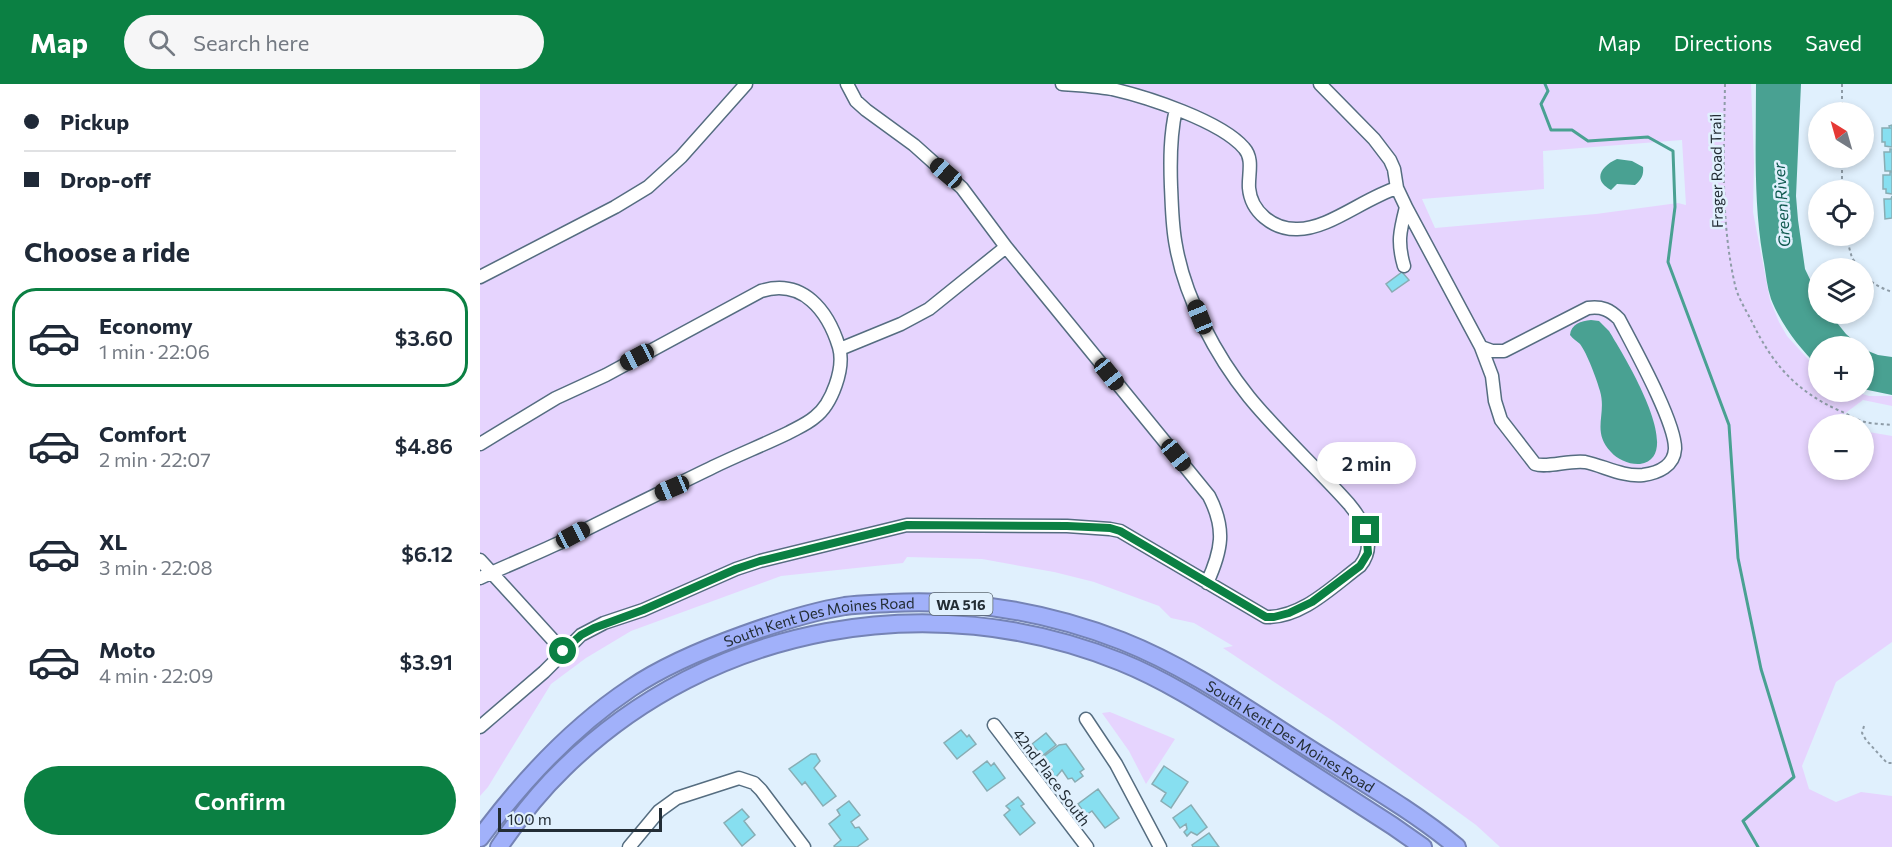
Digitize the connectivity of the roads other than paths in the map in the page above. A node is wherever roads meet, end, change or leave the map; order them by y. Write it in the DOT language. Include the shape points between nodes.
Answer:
graph roads {
  1 [pos="746,84"];
  2 [pos="847,84"];
  3 [pos="1062,84"];
  4 [pos="1320,84"];
  5 [pos="1176,109"];
  6 [pos="1397,188"];
  7 [pos="1406,207"];
  8 [pos="1006,247"];
  9 [pos="1404,266"];
  10 [pos="480,277"];
  11 [pos="1481,347"];
  12 [pos="840,349"];
  13 [pos="480,444"];
  14 [pos="480,560"];
  15 [pos="493,572"];
  16 [pos="480,578"];
  17 [pos="1207,582"];
  18 [pos="563,651"];
  19 [pos="1086,719"];
  20 [pos="994,724"];
  21 [pos="480,727"];
  22 [pos="480,838"];
  23 [pos="1155,845"];
  24 [pos="499,847"];
  25 [pos="629,847"];
  26 [pos="804,847"];
  27 [pos="1088,847"];
  28 [pos="1423,847"];
  29 [pos="1456,847"];
  1 -- 10 [label="street" via="681,157 648,187"];
  2 -- 8 [label="street" via="856,101 962,188"];
  3 -- 5 [label="street" via="1112,89"];
  4 -- 6 [label="street" via="1382,148 1394,169"];
  5 -- 6 [label="street" via="1208,122 1245,149 1249,156 1251,197 1262,215 1277,225 1294,229 1321,225"];
  5 -- 17 [label="street" via="1170,163 1172,218 1182,271 1200,317 1231,373 1250,398 1357,513 1369,547 1360,566 1312,602 1274,617 1266,617"];
  6 -- 7 [label="street"];
  7 -- 9 [label="street" via="1399,235"];
  7 -- 11 [label="street"];
  8 -- 12 [label="street" via="929,309"];
  8 -- 17 [label="street" via="1209,496 1221,528 1216,562"];
  11 -- 11 [label="street" via="1504,351 1588,308 1608,310 1619,319 1671,426 1673,458 1659,471 1644,475 1576,461 1536,464 1501,420"];
  12 -- 13 [label="street" via="825,317 809,297 787,288 770,288 555,398"];
  12 -- 15 [label="street" via="834,392 825,408 804,425"];
  14 -- 15 [label="street"];
  15 -- 16 [label="street"];
  15 -- 18 [label="street"];
  17 -- 18 [label="street" via="1110,528 907,525 736,569 594,628"];
  18 -- 21 [label="street"];
  19 -- 23 [label="street" via="1116,764"];
  20 -- 27 [label="street, 42nd Place South"];
  22 -- 29 [label="highway, South Kent Des Moines Road / WA 516" via="514,793 556,748 632,687 698,651 808,614 848,606 928,602 991,606 1047,616 1159,657 1325,758"];
  24 -- 28 [label="highway, South Kent Des Moines Road / WA 516" via="538,795 586,748 628,715 693,676 807,636 867,625 924,622 986,626 1051,639 1140,670 1206,706"];
  25 -- 26 [label="street" via="659,811 677,798 739,778 754,783"];
}
